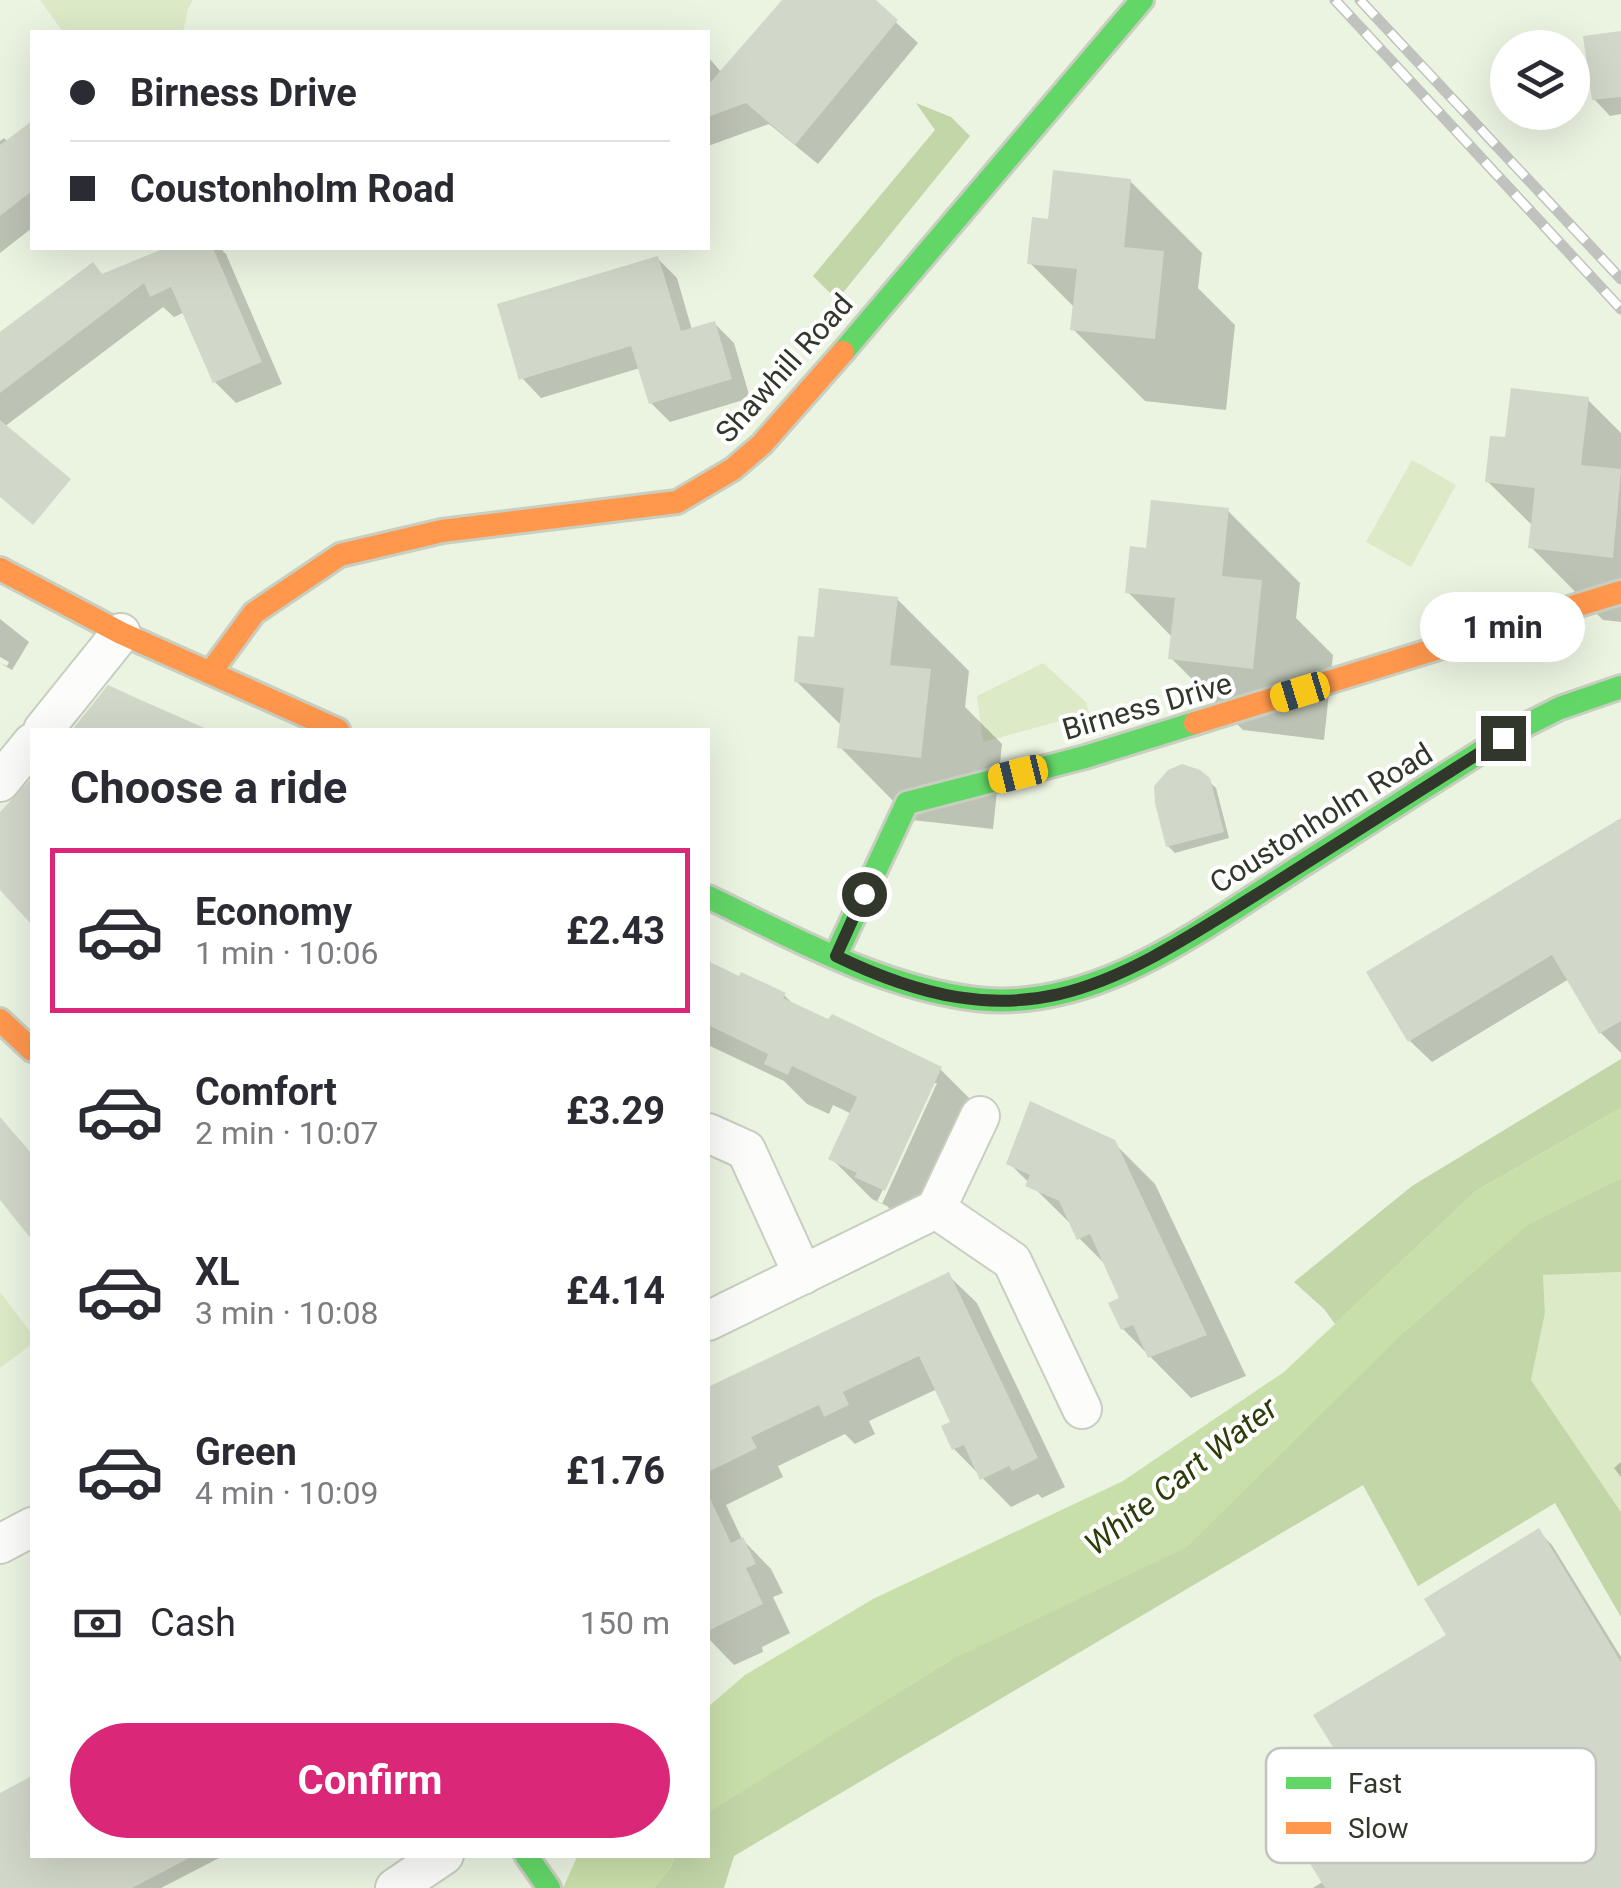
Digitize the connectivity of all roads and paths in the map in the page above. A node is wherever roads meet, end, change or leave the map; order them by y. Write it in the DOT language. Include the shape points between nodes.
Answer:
graph roads {
  1 [pos="1128,5"];
  2 [pos="0,569"];
  3 [pos="1621,592"];
  4 [pos="121,633"];
  5 [pos="210,673"];
  6 [pos="1621,687"];
  7 [pos="44,728"];
  8 [pos="334,728"];
  9 [pos="30,744"];
  10 [pos="0,782"];
  11 [pos="710,898"];
  12 [pos="836,956"];
  13 [pos="0,1020"];
  14 [pos="30,1048"];
  15 [pos="980,1116"];
  16 [pos="710,1135"];
  17 [pos="936,1209"];
  18 [pos="803,1274"];
  19 [pos="710,1320"];
  20 [pos="1082,1409"];
  21 [pos="30,1528"];
  22 [pos="0,1544"];
  23 [pos="440,1858"];
  24 [pos="529,1859"];
  25 [pos="396,1888"];
  26 [pos="549,1888"];
  1 -- 5 [label="street, Shawhill Road" via="816,383 733,469 677,502 442,530 340,555 254,612"];
  2 -- 4 [label="street"];
  3 -- 12 [label="street, Birness Drive" via="1085,757 907,802"];
  4 -- 5 [label="street"];
  4 -- 7 [label="street"];
  5 -- 8 [label="street"];
  6 -- 12 [label="street, Coustonholm Road" via="1512,732 1161,954 1109,979 1045,997 972,1000 886,980"];
  9 -- 10 [label="street"];
  11 -- 12 [label="street, Coustonholm Road"];
  13 -- 14 [label="street"];
  15 -- 17 [label="street"];
  16 -- 18 [label="street" via="746,1150"];
  17 -- 18 [label="street"];
  17 -- 20 [label="street" via="1012,1261"];
  18 -- 19 [label="street"];
  21 -- 22 [label="street"];
  23 -- 25 [label="street"];
  24 -- 26 [label="street"];
}
